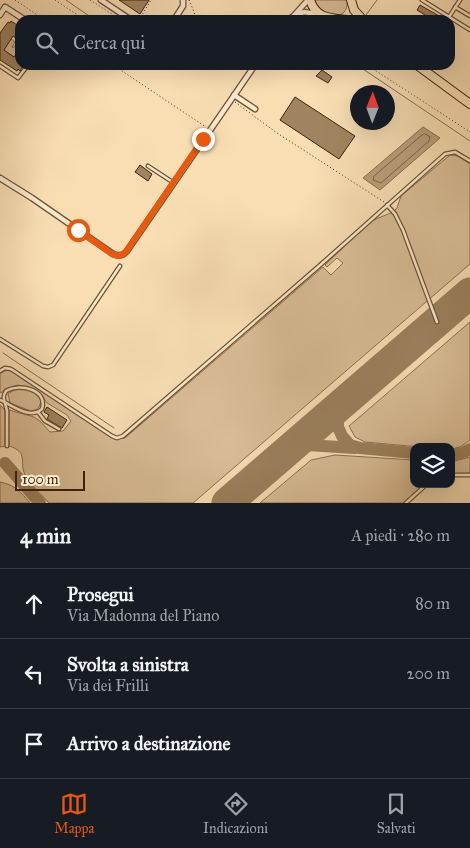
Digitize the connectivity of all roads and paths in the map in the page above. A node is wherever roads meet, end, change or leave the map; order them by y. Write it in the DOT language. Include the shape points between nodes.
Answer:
graph roads {
  1 [pos="15,0"];
  2 [pos="54,0"];
  3 [pos="90,0"];
  4 [pos="100,0"];
  5 [pos="151,0"];
  6 [pos="183,0"];
  7 [pos="189,0"];
  8 [pos="309,0"];
  9 [pos="422,0"];
  10 [pos="460,0"];
  11 [pos="351,2"];
  12 [pos="455,7"];
  13 [pos="0,15"];
  14 [pos="17,15"];
  15 [pos="38,15"];
  16 [pos="77,15"];
  17 [pos="113,15"];
  18 [pos="123,15"];
  19 [pos="142,15"];
  20 [pos="177,15"];
  21 [pos="195,15"];
  22 [pos="294,15"];
  23 [pos="296,15"];
  24 [pos="319,15"];
  25 [pos="321,15"];
  26 [pos="347,15"];
  27 [pos="358,15"];
  28 [pos="443,15"];
  29 [pos="450,15"];
  30 [pos="470,16"];
  31 [pos="455,22"];
  32 [pos="470,30"];
  33 [pos="0,66"];
  34 [pos="24,70"];
  35 [pos="120,70"];
  36 [pos="251,70"];
  37 [pos="375,70"];
  38 [pos="424,70"];
  39 [pos="432,70"];
  40 [pos="232,97"];
  41 [pos="470,98"];
  42 [pos="470,104"];
  43 [pos="255,109"];
  44 [pos="210,130"];
  45 [pos="470,132"];
  46 [pos="470,161"];
  47 [pos="148,166"];
  48 [pos="0,178"];
  49 [pos="174,183"];
  50 [pos="384,202"];
  51 [pos="387,205"];
  52 [pos="120,266"];
  53 [pos="437,322"];
  54 [pos="0,339"];
  55 [pos="0,371"];
  56 [pos="0,400"];
  57 [pos="5,402"];
  58 [pos="38,412"];
  59 [pos="59,429"];
  60 [pos="6,446"];
  61 [pos="455,475"];
  62 [pos="470,475"];
  63 [pos="423,488"];
  64 [pos="406,503"];
  1 -- 15 [label="path"];
  2 -- 16 [label="path"];
  3 -- 17 [label="path"];
  4 -- 18 [label="street"];
  5 -- 19 [label="path"];
  6 -- 20 [label="street"];
  7 -- 21 [label="path"];
  8 -- 22 [label="street"];
  8 -- 25 [label="main road"];
  9 -- 28 [label="lane"];
  10 -- 12 [label="lane"];
  11 -- 26 [label="main road"];
  11 -- 27 [label="main road"];
  12 -- 29 [label="lane"];
  12 -- 30 [label="lane"];
  13 -- 14 [label="street" via="5,7"];
  23 -- 24 [label="street" via="311,12"];
  31 -- 32 [label="lane"];
  33 -- 34 [label="lane" via="18,78"];
  35 -- 44 [label="path"];
  36 -- 40 [label="street"];
  37 -- 45 [label="path"];
  38 -- 42 [label="main road"];
  39 -- 41 [label="main road"];
  40 -- 43 [label="street"];
  40 -- 44 [label="street"];
  40 -- 50 [label="path" via="277,133"];
  44 -- 49 [label="street"];
  46 -- 51 [label="lane" via="457,152 449,152"];
  47 -- 49 [label="lane"];
  48 -- 49 [label="street" via="119,256 129,248"];
  51 -- 53 [label="lane" via="403,230"];
  51 -- 55 [label="lane" via="123,436 112,436 11,369"];
  52 -- 54 [label="lane" via="53,366 43,366"];
  56 -- 57 [label="lane"];
  57 -- 58 [label="lane" via="22,411"];
  57 -- 58 [label="lane" via="3,396 6,391 25,388 40,396 43,407"];
  57 -- 60 [label="lane"];
  58 -- 59 [label="lane" via="45,421"];
  61 -- 62 [label="lane"];
  63 -- 64 [label="lane"];
}
